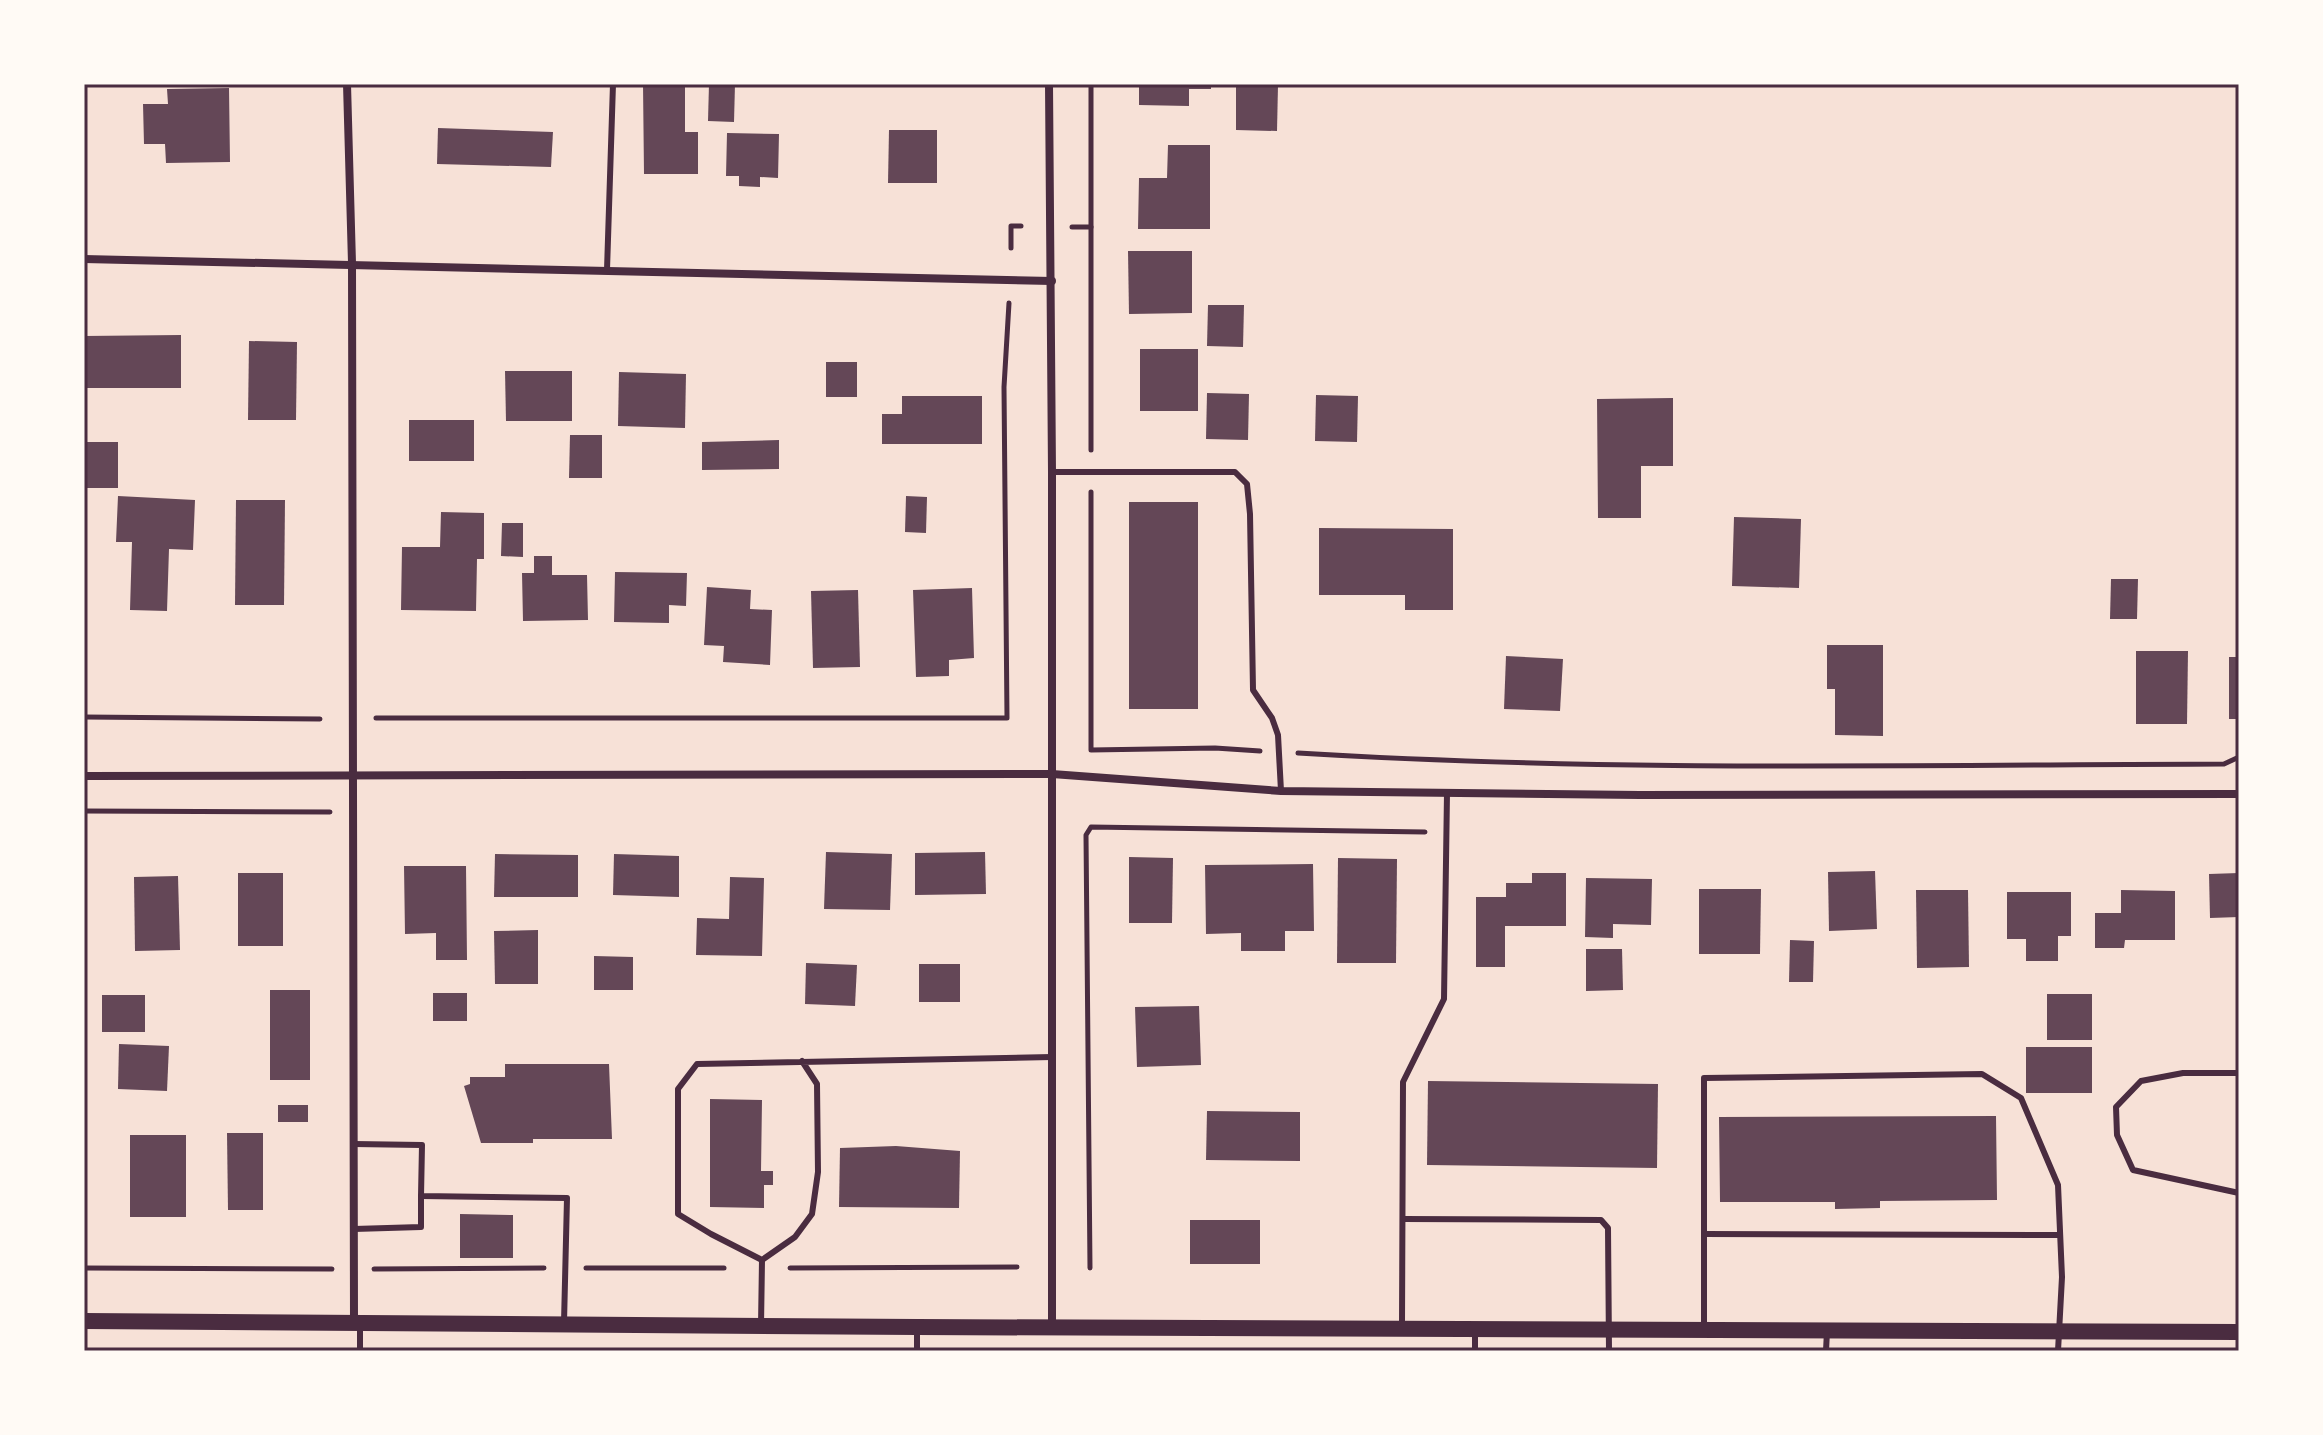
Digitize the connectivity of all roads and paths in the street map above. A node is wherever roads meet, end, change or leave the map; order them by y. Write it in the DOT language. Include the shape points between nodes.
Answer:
graph roads {
  1 [pos="347,84"];
  2 [pos="613,84"];
  3 [pos="1049,84"];
  4 [pos="1091,84"];
  5 [pos="1021,226"];
  6 [pos="1071,227"];
  7 [pos="1091,227"];
  8 [pos="1011,248"];
  9 [pos="84,259"];
  10 [pos="352,263"];
  11 [pos="607,270"];
  12 [pos="1052,281"];
  13 [pos="1009,299"];
  14 [pos="1052,472"];
  15 [pos="1091,472"];
  16 [pos="84,717"];
  17 [pos="375,718"];
  18 [pos="320,719"];
  19 [pos="1279,752"];
  20 [pos="2239,757"];
  21 [pos="1052,774"];
  22 [pos="84,776"];
  23 [pos="354,777"];
  24 [pos="1281,791"];
  25 [pos="1447,793"];
  26 [pos="2239,794"];
  27 [pos="84,811"];
  28 [pos="330,828"];
  29 [pos="1446,832"];
  30 [pos="1052,1057"];
  31 [pos="802,1061"];
  32 [pos="2239,1073"];
  33 [pos="354,1144"];
  34 [pos="2239,1193"];
  35 [pos="421,1196"];
  36 [pos="1403,1219"];
  37 [pos="354,1229"];
  38 [pos="1704,1234"];
  39 [pos="2060,1235"];
  40 [pos="329,1253"];
  41 [pos="762,1260"];
  42 [pos="1090,1268"];
  43 [pos="329,1269"];
  44 [pos="84,1321"];
  45 [pos="357,1322"];
  46 [pos="564,1324"];
  47 [pos="761,1326"];
  48 [pos="917,1327"];
  49 [pos="1052,1328"];
  50 [pos="1402,1329"];
  51 [pos="1475,1329"];
  52 [pos="1610,1329"];
  53 [pos="2059,1329"];
  54 [pos="1704,1330"];
  55 [pos="1827,1331"];
  56 [pos="2239,1332"];
  57 [pos="360,1351"];
  58 [pos="917,1351"];
  59 [pos="1475,1351"];
  60 [pos="1609,1351"];
  61 [pos="1826,1351"];
  62 [pos="2058,1351"];
  1 -- 10 [label="street"];
  2 -- 11 [label="lane"];
  3 -- 12 [label="street"];
  4 -- 7 [label="path"];
  5 -- 8 [label="path" via="1011,226"];
  6 -- 7 [label="path"];
  7 -- 15 [label="path"];
  9 -- 10 [label="street"];
  10 -- 11 [label="street"];
  10 -- 23 [label="street"];
  11 -- 12 [label="street"];
  12 -- 14 [label="street"];
  13 -- 17 [label="path" via="1004,387 1007,718"];
  14 -- 15 [label="lane"];
  14 -- 21 [label="street"];
  15 -- 19 [label="lane" via="1235,472 1247,484 1253,690 1272,718"];
  15 -- 19 [label="path" via="1091,750"];
  16 -- 18 [label="path"];
  19 -- 20 [label="path" via="1706,766 2224,764"];
  19 -- 24 [label="lane"];
  21 -- 23 [label="street"];
  21 -- 24 [label="street"];
  21 -- 30 [label="street"];
  22 -- 23 [label="street"];
  23 -- 33 [label="street"];
  24 -- 25 [label="street"];
  25 -- 26 [label="street"];
  25 -- 29 [label="lane"];
  27 -- 28 [label="path" via="330,812"];
  29 -- 36 [label="lane" via="1444,999 1403,1082"];
  29 -- 42 [label="path" via="1091,827 1086,835"];
  30 -- 31 [label="lane"];
  30 -- 49 [label="street"];
  31 -- 41 [label="lane" via="817,1084 818,1172 812,1214 795,1237"];
  31 -- 41 [label="lane" via="697,1064 678,1089 678,1214"];
  32 -- 34 [label="lane" via="2183,1073 2141,1081 2116,1107 2117,1135 2133,1170"];
  33 -- 35 [label="lane" via="422,1145"];
  33 -- 37 [label="street"];
  35 -- 37 [label="lane" via="421,1227"];
  35 -- 46 [label="lane" via="567,1198"];
  36 -- 50 [label="lane"];
  36 -- 52 [label="lane" via="1601,1220 1608,1228"];
  37 -- 45 [label="street"];
  38 -- 39 [label="lane"];
  38 -- 39 [label="lane" via="1704,1078 1982,1074 2021,1098 2058,1185"];
  38 -- 54 [label="lane"];
  39 -- 53 [label="lane"];
  40 -- 43 [label="path"];
  41 -- 47 [label="lane"];
  44 -- 45 [label="main road"];
  45 -- 46 [label="main road"];
  45 -- 57 [label="lane"];
  46 -- 47 [label="main road"];
  47 -- 48 [label="main road"];
  48 -- 49 [label="main road"];
  48 -- 58 [label="lane"];
  49 -- 50 [label="main road"];
  50 -- 51 [label="main road"];
  51 -- 52 [label="main road"];
  51 -- 59 [label="lane"];
  52 -- 54 [label="main road"];
  52 -- 60 [label="lane"];
  53 -- 55 [label="main road"];
  53 -- 56 [label="main road"];
  53 -- 62 [label="lane"];
  54 -- 55 [label="main road"];
  55 -- 61 [label="lane"];
}
